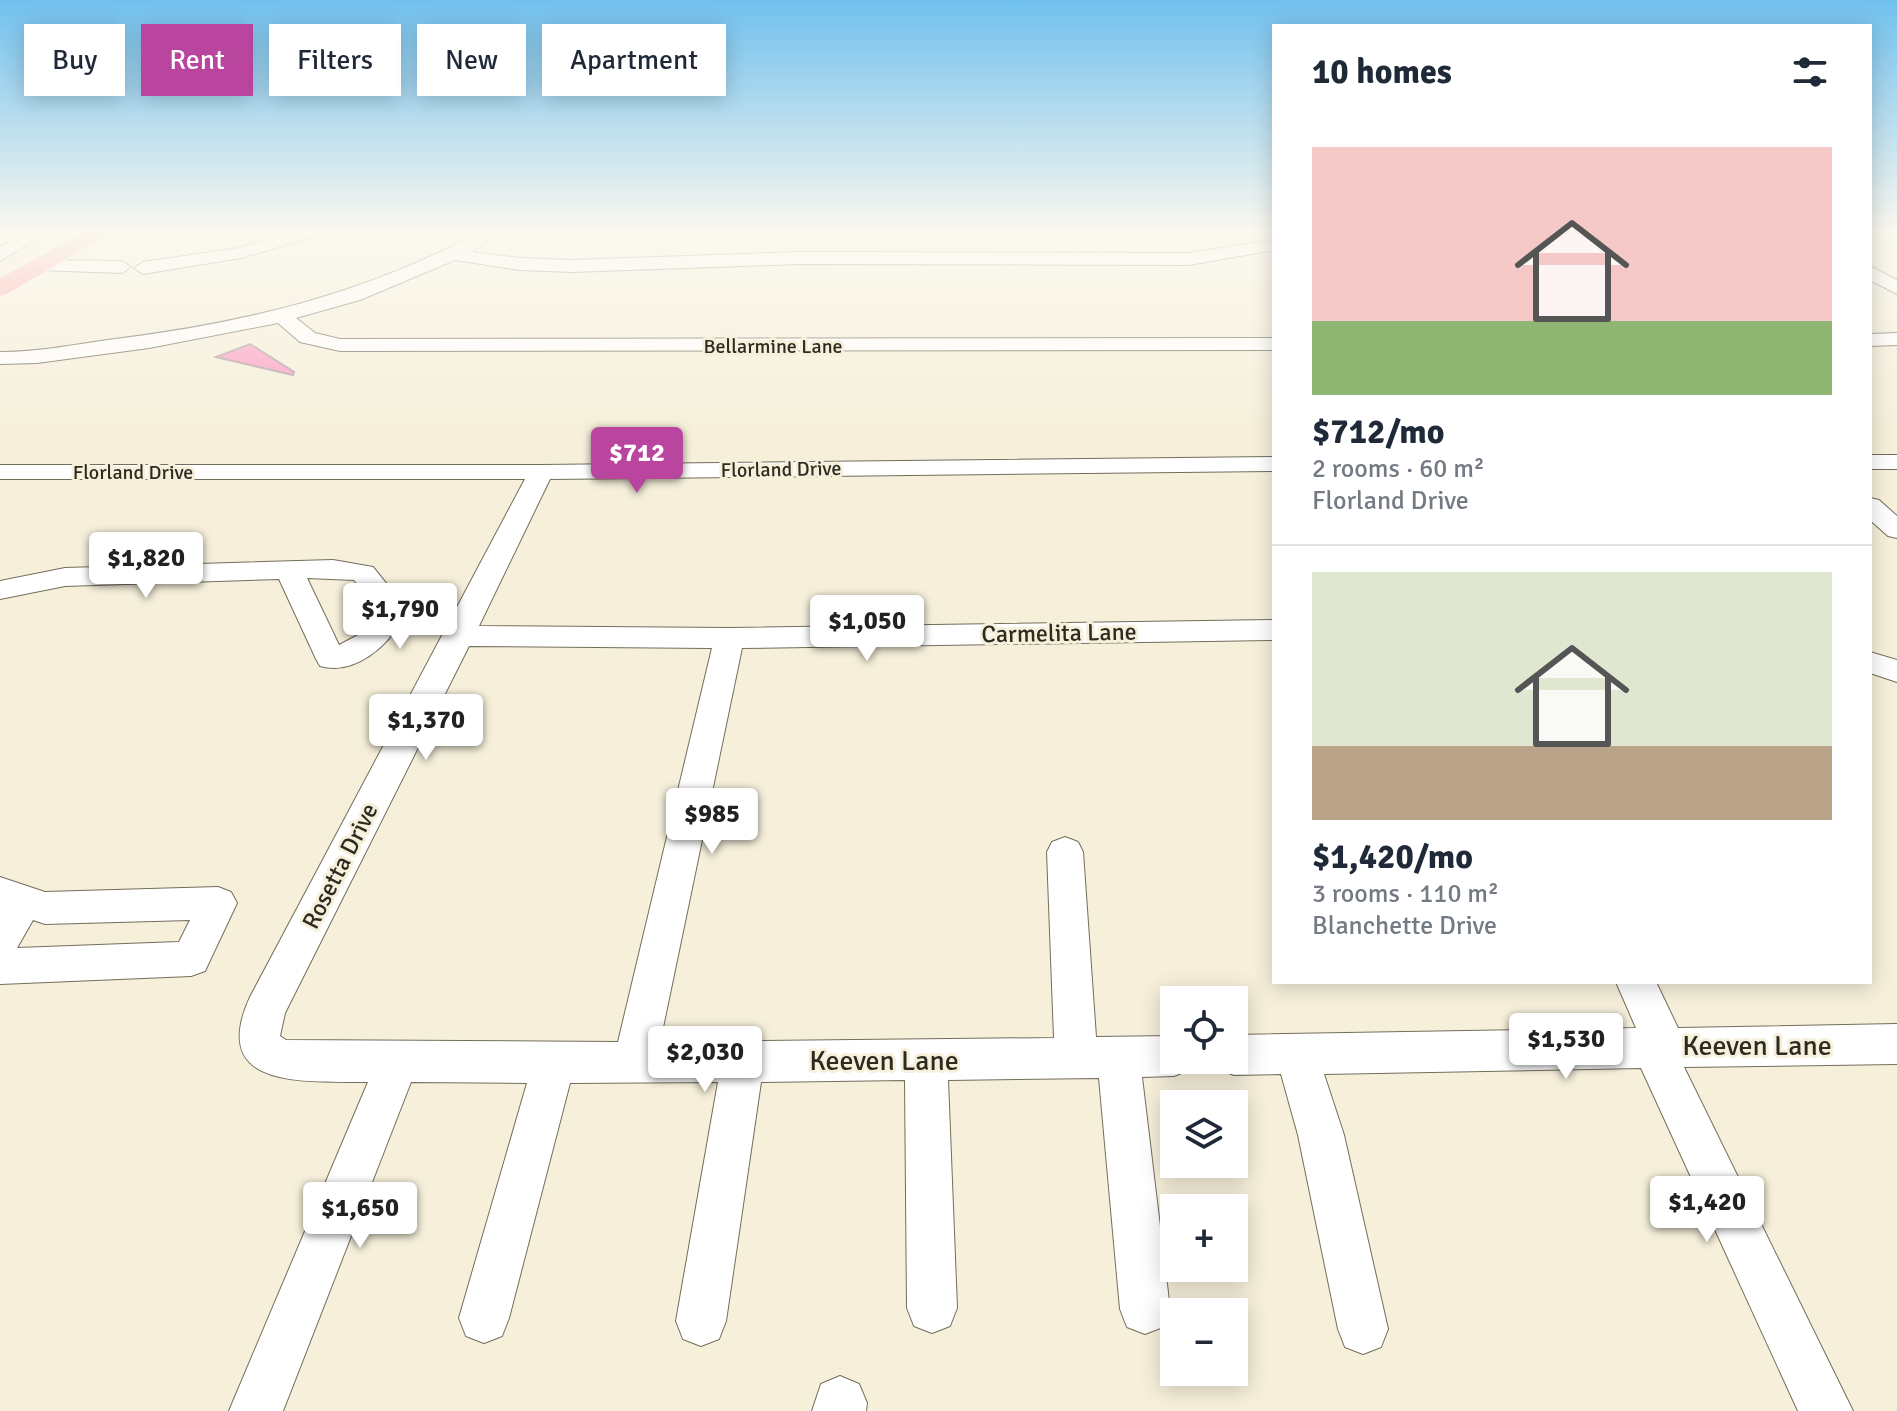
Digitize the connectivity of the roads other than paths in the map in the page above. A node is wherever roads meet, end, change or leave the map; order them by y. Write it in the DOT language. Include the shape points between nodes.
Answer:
graph roads {
  1 [pos="347,297"];
  2 [pos="283,316"];
  3 [pos="1897,339"];
  4 [pos="1872,340"];
  5 [pos="1272,344"];
  6 [pos="0,358"];
  7 [pos="1872,462"];
  8 [pos="1897,462"];
  9 [pos="1272,464"];
  10 [pos="0,472"];
  11 [pos="541,472"];
  12 [pos="1872,508"];
  13 [pos="1897,530"];
  14 [pos="289,571"];
  15 [pos="0,590"];
  16 [pos="1272,630"];
  17 [pos="459,636"];
  18 [pos="729,638"];
  19 [pos="1872,663"];
  20 [pos="1897,671"];
  21 [pos="1065,852"];
  22 [pos="12,897"];
  23 [pos="0,941"];
  24 [pos="0,966"];
  25 [pos="1637,984"];
  26 [pos="1897,1044"];
  27 [pos="1652,1046"];
  28 [pos="261,1048"];
  29 [pos="1296,1054"];
  30 [pos="1248,1055"];
  31 [pos="1160,1056"];
  32 [pos="1097,1058"];
  33 [pos="743,1060"];
  34 [pos="635,1061"];
  35 [pos="926,1061"];
  36 [pos="398,1062"];
  37 [pos="554,1063"];
  38 [pos="932,1308"];
  39 [pos="1145,1309"];
  40 [pos="484,1318"];
  41 [pos="701,1321"];
  42 [pos="1363,1329"];
  43 [pos="256,1411"];
  44 [pos="1826,1411"];
  1 -- 2 [label="street"];
  2 -- 5 [label="street, Bellarmine Lane" via="296,333 340,345"];
  2 -- 6 [label="street" via="150,342"];
  3 -- 4 [label="street"];
  7 -- 8 [label="street"];
  9 -- 11 [label="street, Florland Drive"];
  10 -- 11 [label="street, Florland Drive"];
  11 -- 17 [label="street, Rosetta Drive"];
  12 -- 13 [label="street"];
  14 -- 15 [label="street" via="65,577"];
  16 -- 18 [label="street, Carmelita Lane"];
  17 -- 18 [label="street, Carmelita Lane"];
  17 -- 28 [label="street, Rosetta Drive" via="265,1010 259,1025"];
  18 -- 34 [label="street"];
  19 -- 20 [label="street"];
  21 -- 32 [label="street"];
  22 -- 23 [label="street"];
  22 -- 24 [label="street" via="45,908 218,903 191,959"];
  25 -- 27 [label="street" via="1657,1027"];
  26 -- 27 [label="street, Keeven Lane"];
  27 -- 29 [label="street, Keeven Lane"];
  27 -- 44 [label="street"];
  28 -- 36 [label="street, Keeven Lane" via="288,1061"];
  29 -- 30 [label="street, Keeven Lane"];
  29 -- 42 [label="street" via="1321,1135"];
  31 -- 32 [label="street, Keeven Lane"];
  32 -- 35 [label="street, Keeven Lane"];
  32 -- 39 [label="street"];
  33 -- 34 [label="street, Keeven Lane"];
  33 -- 35 [label="street, Keeven Lane"];
  33 -- 41 [label="street"];
  34 -- 37 [label="street, Keeven Lane"];
  35 -- 38 [label="street"];
  36 -- 37 [label="street, Keeven Lane"];
  36 -- 43 [label="street"];
  37 -- 40 [label="street"];
}
